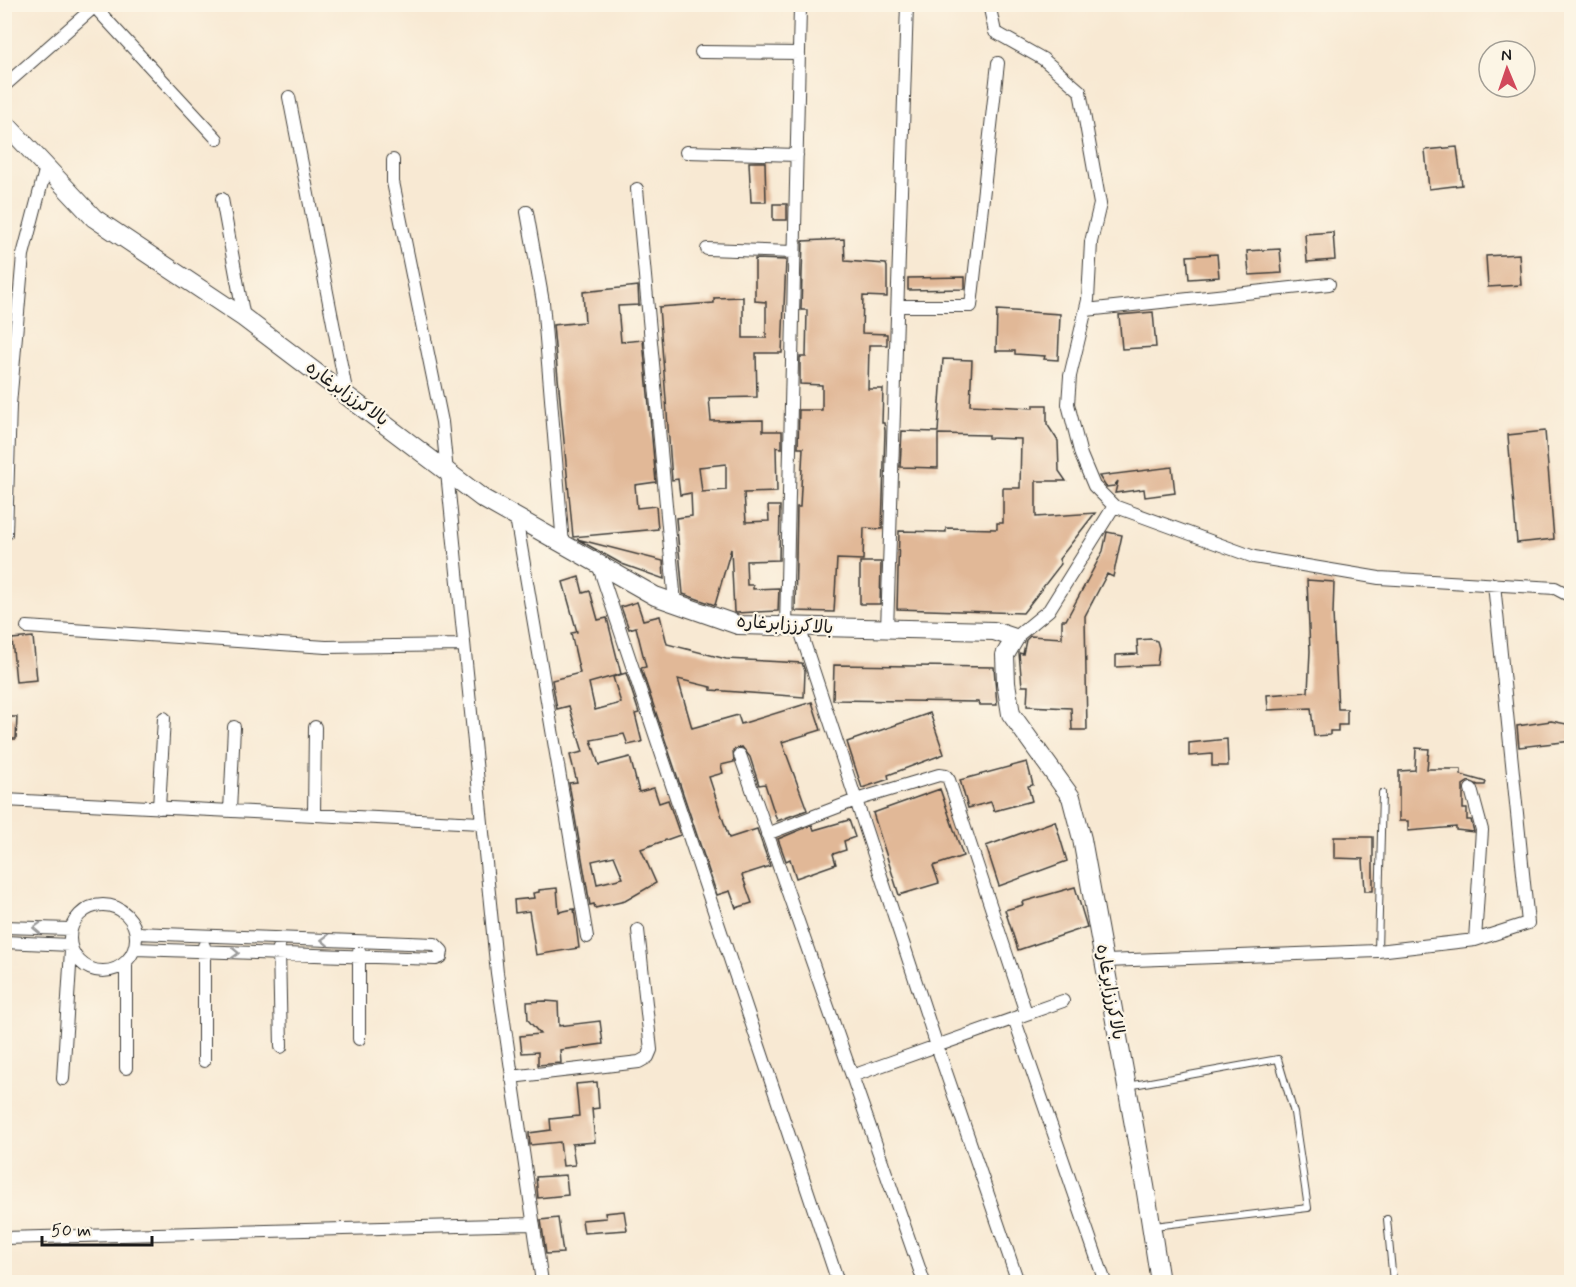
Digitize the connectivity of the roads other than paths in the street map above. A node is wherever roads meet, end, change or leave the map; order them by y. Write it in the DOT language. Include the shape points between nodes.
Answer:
graph roads {
  1 [pos="907,4"];
  2 [pos="989,4"];
  3 [pos="93,6"];
  4 [pos="800,7"];
  5 [pos="701,52"];
  6 [pos="799,53"];
  7 [pos="998,63"];
  8 [pos="4,86"];
  9 [pos="289,97"];
  10 [pos="4,122"];
  11 [pos="217,139"];
  12 [pos="686,152"];
  13 [pos="797,155"];
  14 [pos="393,160"];
  15 [pos="46,167"];
  16 [pos="637,189"];
  17 [pos="222,199"];
  18 [pos="527,212"];
  19 [pos="707,249"];
  20 [pos="794,252"];
  21 [pos="1329,284"];
  22 [pos="898,306"];
  23 [pos="1086,310"];
  24 [pos="244,318"];
  25 [pos="348,395"];
  26 [pos="445,469"];
  27 [pos="1114,506"];
  28 [pos="516,518"];
  29 [pos="6,534"];
  30 [pos="564,545"];
  31 [pos="598,564"];
  32 [pos="1494,584"];
  33 [pos="1572,597"];
  34 [pos="675,603"];
  35 [pos="27,627"];
  36 [pos="792,627"];
  37 [pos="887,630"];
  38 [pos="1015,638"];
  39 [pos="463,645"];
  40 [pos="164,718"];
  41 [pos="234,727"];
  42 [pos="315,727"];
  43 [pos="740,755"];
  44 [pos="1471,789"];
  45 [pos="1382,793"];
  46 [pos="4,800"];
  47 [pos="856,800"];
  48 [pos="159,808"];
  49 [pos="230,811"];
  50 [pos="314,815"];
  51 [pos="481,823"];
  52 [pos="768,834"];
  53 [pos="4,927"];
  54 [pos="70,929"];
  55 [pos="638,930"];
  56 [pos="136,933"];
  57 [pos="204,936"];
  58 [pos="587,937"];
  59 [pos="279,938"];
  60 [pos="1475,940"];
  61 [pos="359,941"];
  62 [pos="4,942"];
  63 [pos="398,942"];
  64 [pos="71,947"];
  65 [pos="135,950"];
  66 [pos="1378,951"];
  67 [pos="204,952"];
  68 [pos="279,954"];
  69 [pos="359,957"];
  70 [pos="398,958"];
  71 [pos="1104,961"];
  72 [pos="126,963"];
  73 [pos="1063,1000"];
  74 [pos="1020,1016"];
  75 [pos="359,1040"];
  76 [pos="937,1046"];
  77 [pos="281,1047"];
  78 [pos="204,1061"];
  79 [pos="126,1068"];
  80 [pos="852,1076"];
  81 [pos="511,1077"];
  82 [pos="63,1079"];
  83 [pos="1127,1086"];
  84 [pos="1387,1219"];
  85 [pos="533,1224"];
  86 [pos="1150,1226"];
  87 [pos="4,1238"];
  88 [pos="542,1282"];
  89 [pos="838,1282"];
  90 [pos="924,1282"];
  91 [pos="1018,1282"];
  92 [pos="1105,1282"];
  93 [pos="1160,1282"];
  94 [pos="1393,1282"];
  1 -- 22 [label="street"];
  2 -- 23 [label="street" via="995,32 1043,59 1080,91 1100,204 1091,242"];
  3 -- 8 [label="street"];
  3 -- 11 [label="street"];
  4 -- 6 [label="street"];
  5 -- 6 [label="street"];
  6 -- 13 [label="street"];
  7 -- 22 [label="street" via="971,306"];
  9 -- 25 [label="street"];
  10 -- 15 [label="street, بالاکرززابرغاره"];
  12 -- 13 [label="street"];
  13 -- 20 [label="street"];
  14 -- 26 [label="street" via="393,182 442,422"];
  15 -- 24 [label="street, بالاکرززابرغاره" via="94,218"];
  15 -- 29 [label="street" via="23,255 10,405"];
  16 -- 34 [label="street"];
  17 -- 24 [label="street"];
  18 -- 30 [label="street" via="543,302"];
  19 -- 20 [label="street"];
  20 -- 36 [label="street"];
  21 -- 23 [label="street"];
  22 -- 37 [label="street"];
  23 -- 27 [label="street" via="1070,376 1068,404 1081,455 1094,486"];
  24 -- 25 [label="street, بالاکرززابرغاره"];
  25 -- 26 [label="street, بالاکرززابرغاره"];
  26 -- 28 [label="street, بالاکرززابرغاره"];
  26 -- 39 [label="street"];
  27 -- 32 [label="street" via="1254,557 1379,578"];
  27 -- 38 [label="street" via="1049,610"];
  28 -- 30 [label="street, بالاکرززابرغاره"];
  28 -- 58 [label="street"];
  30 -- 31 [label="street, بالاکرززابرغاره"];
  31 -- 34 [label="street, بالاکرززابرغاره" via="654,596"];
  31 -- 89 [label="street"];
  32 -- 33 [label="street" via="1555,588"];
  32 -- 60 [label="street" via="1527,923"];
  34 -- 36 [label="street, بالاکرززابرغاره" via="738,625"];
  35 -- 39 [label="street" via="326,647"];
  36 -- 37 [label="street, بالاکرززابرغاره"];
  36 -- 47 [label="street"];
  37 -- 38 [label="street, بالاکرززابرغاره" via="994,631"];
  38 -- 71 [label="street, بالاکرززابرغاره" via="1005,655 1011,714 1071,797"];
  39 -- 51 [label="street"];
  40 -- 48 [label="street"];
  41 -- 49 [label="street"];
  42 -- 50 [label="street"];
  43 -- 52 [label="street"];
  44 -- 60 [label="street" via="1482,830"];
  45 -- 66 [label="lane"];
  46 -- 48 [label="street"];
  47 -- 52 [label="street"];
  47 -- 74 [label="street" via="939,775 950,780"];
  47 -- 76 [label="street"];
  48 -- 49 [label="street"];
  49 -- 50 [label="street"];
  50 -- 51 [label="street"];
  51 -- 81 [label="street"];
  52 -- 80 [label="street"];
  54 -- 53 [label="street, one-way"];
  54 -- 56 [label="street" via="90,907 105,905 120,909 131,919"];
  54 -- 64 [label="street"];
  55 -- 81 [label="street" via="651,1050 648,1057 639,1062"];
  56 -- 57 [label="street"];
  56 -- 65 [label="street"];
  57 -- 59 [label="street"];
  57 -- 67 [label="street"];
  61 -- 59 [label="street, one-way"];
  59 -- 68 [label="street"];
  60 -- 66 [label="street"];
  61 -- 63 [label="street"];
  61 -- 69 [label="street"];
  62 -- 64 [label="street"];
  63 -- 70 [label="street"];
  63 -- 70 [label="street" via="435,944 442,951 436,959"];
  64 -- 72 [label="street" via="80,963 95,971 112,971"];
  64 -- 82 [label="street"];
  65 -- 67 [label="street"];
  65 -- 72 [label="street"];
  66 -- 71 [label="street"];
  67 -- 68 [label="street, one-way"];
  67 -- 78 [label="street"];
  68 -- 69 [label="street"];
  68 -- 77 [label="street"];
  69 -- 70 [label="street"];
  69 -- 75 [label="street"];
  71 -- 83 [label="street, بالاکرززابرغاره"];
  72 -- 79 [label="street"];
  73 -- 74 [label="street"];
  74 -- 76 [label="street"];
  74 -- 92 [label="street"];
  76 -- 80 [label="street"];
  76 -- 91 [label="street"];
  80 -- 90 [label="street"];
  81 -- 85 [label="street"];
  83 -- 86 [label="street, بالاکرززابرغاره"];
  83 -- 86 [label="lane" via="1278,1059 1294,1113 1308,1208"];
  84 -- 94 [label="lane"];
  85 -- 87 [label="street"];
  85 -- 88 [label="street"];
  86 -- 93 [label="street, بالاکرززابرغاره"];
}
